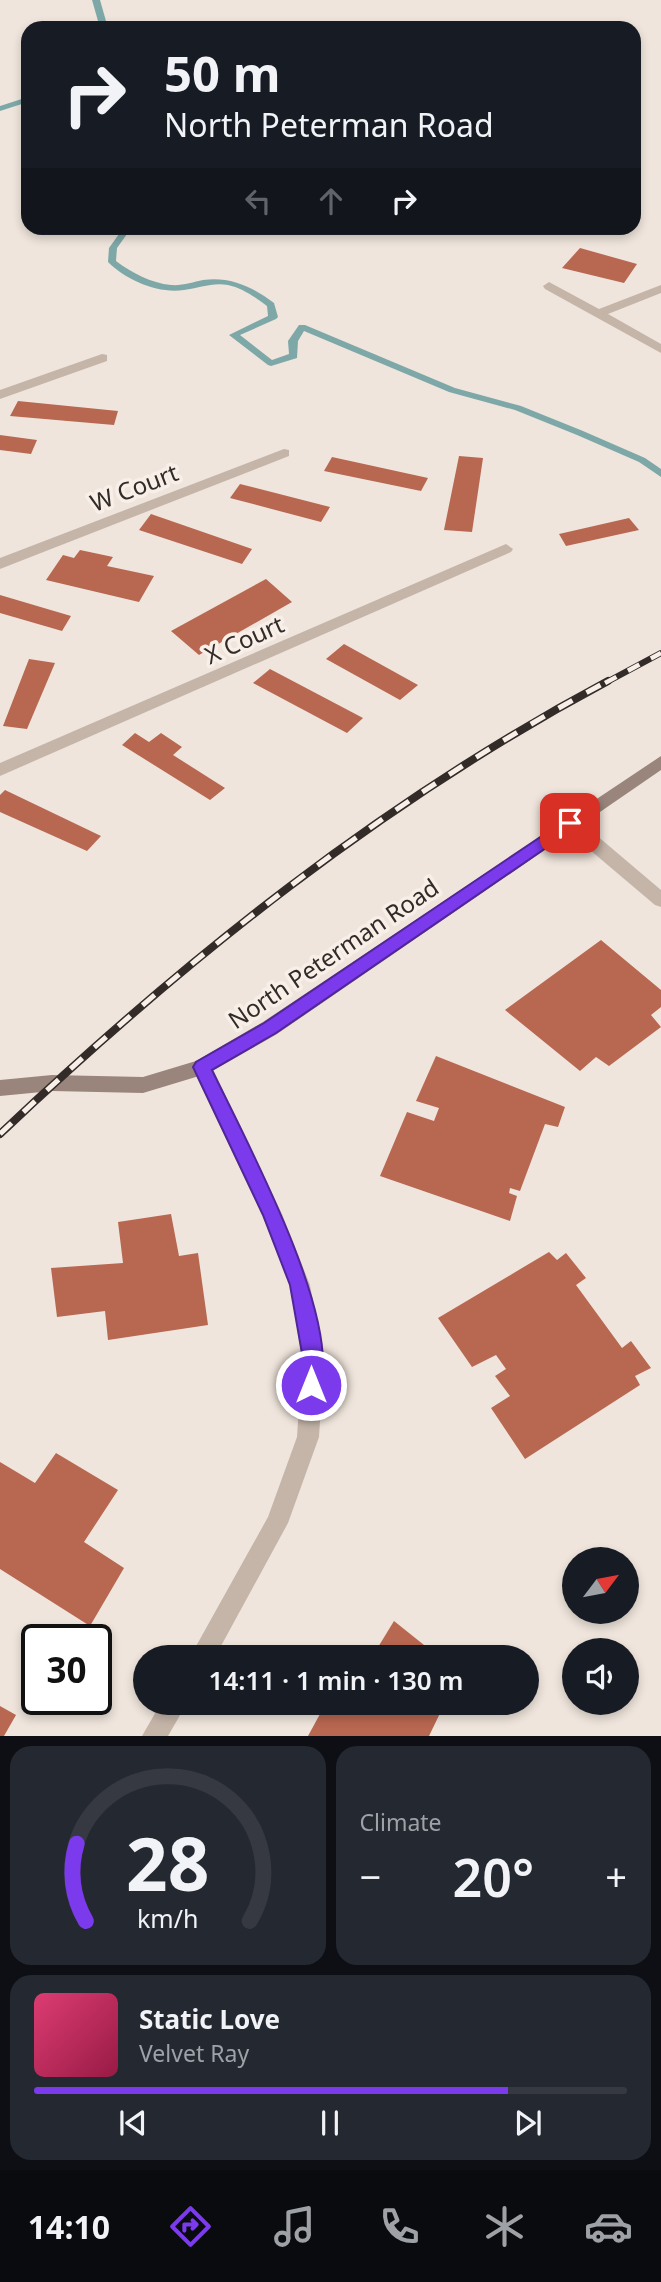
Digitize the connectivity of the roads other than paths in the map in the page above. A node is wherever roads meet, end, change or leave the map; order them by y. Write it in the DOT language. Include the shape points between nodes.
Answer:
graph roads {
  1 [pos="549,286"];
  2 [pos="661,289"];
  3 [pos="598,314"];
  4 [pos="661,349"];
  5 [pos="102,358"];
  6 [pos="0,395"];
  7 [pos="284,453"];
  8 [pos="506,549"];
  9 [pos="0,564"];
  10 [pos="661,762"];
  11 [pos="0,770"];
  12 [pos="570,823"];
  13 [pos="661,900"];
  14 [pos="202,1067"];
  15 [pos="0,1088"];
  16 [pos="210,1645"];
  17 [pos="167,1715"];
  18 [pos="154,1736"];
  1 -- 3 [label="street"];
  2 -- 3 [label="street"];
  3 -- 4 [label="street"];
  5 -- 6 [label="street"];
  7 -- 9 [label="street, W Court"];
  8 -- 11 [label="street, X Court"];
  10 -- 12 [label="street, North Peterman Road"];
  12 -- 13 [label="street"];
  12 -- 14 [label="street, North Peterman Road" via="270,1028"];
  14 -- 15 [label="street, North Peterman Road" via="144,1085 52,1083"];
  14 -- 16 [label="street" via="272,1214 300,1285 313,1359 308,1437 281,1511"];
  17 -- 18 [label="street"];
}
